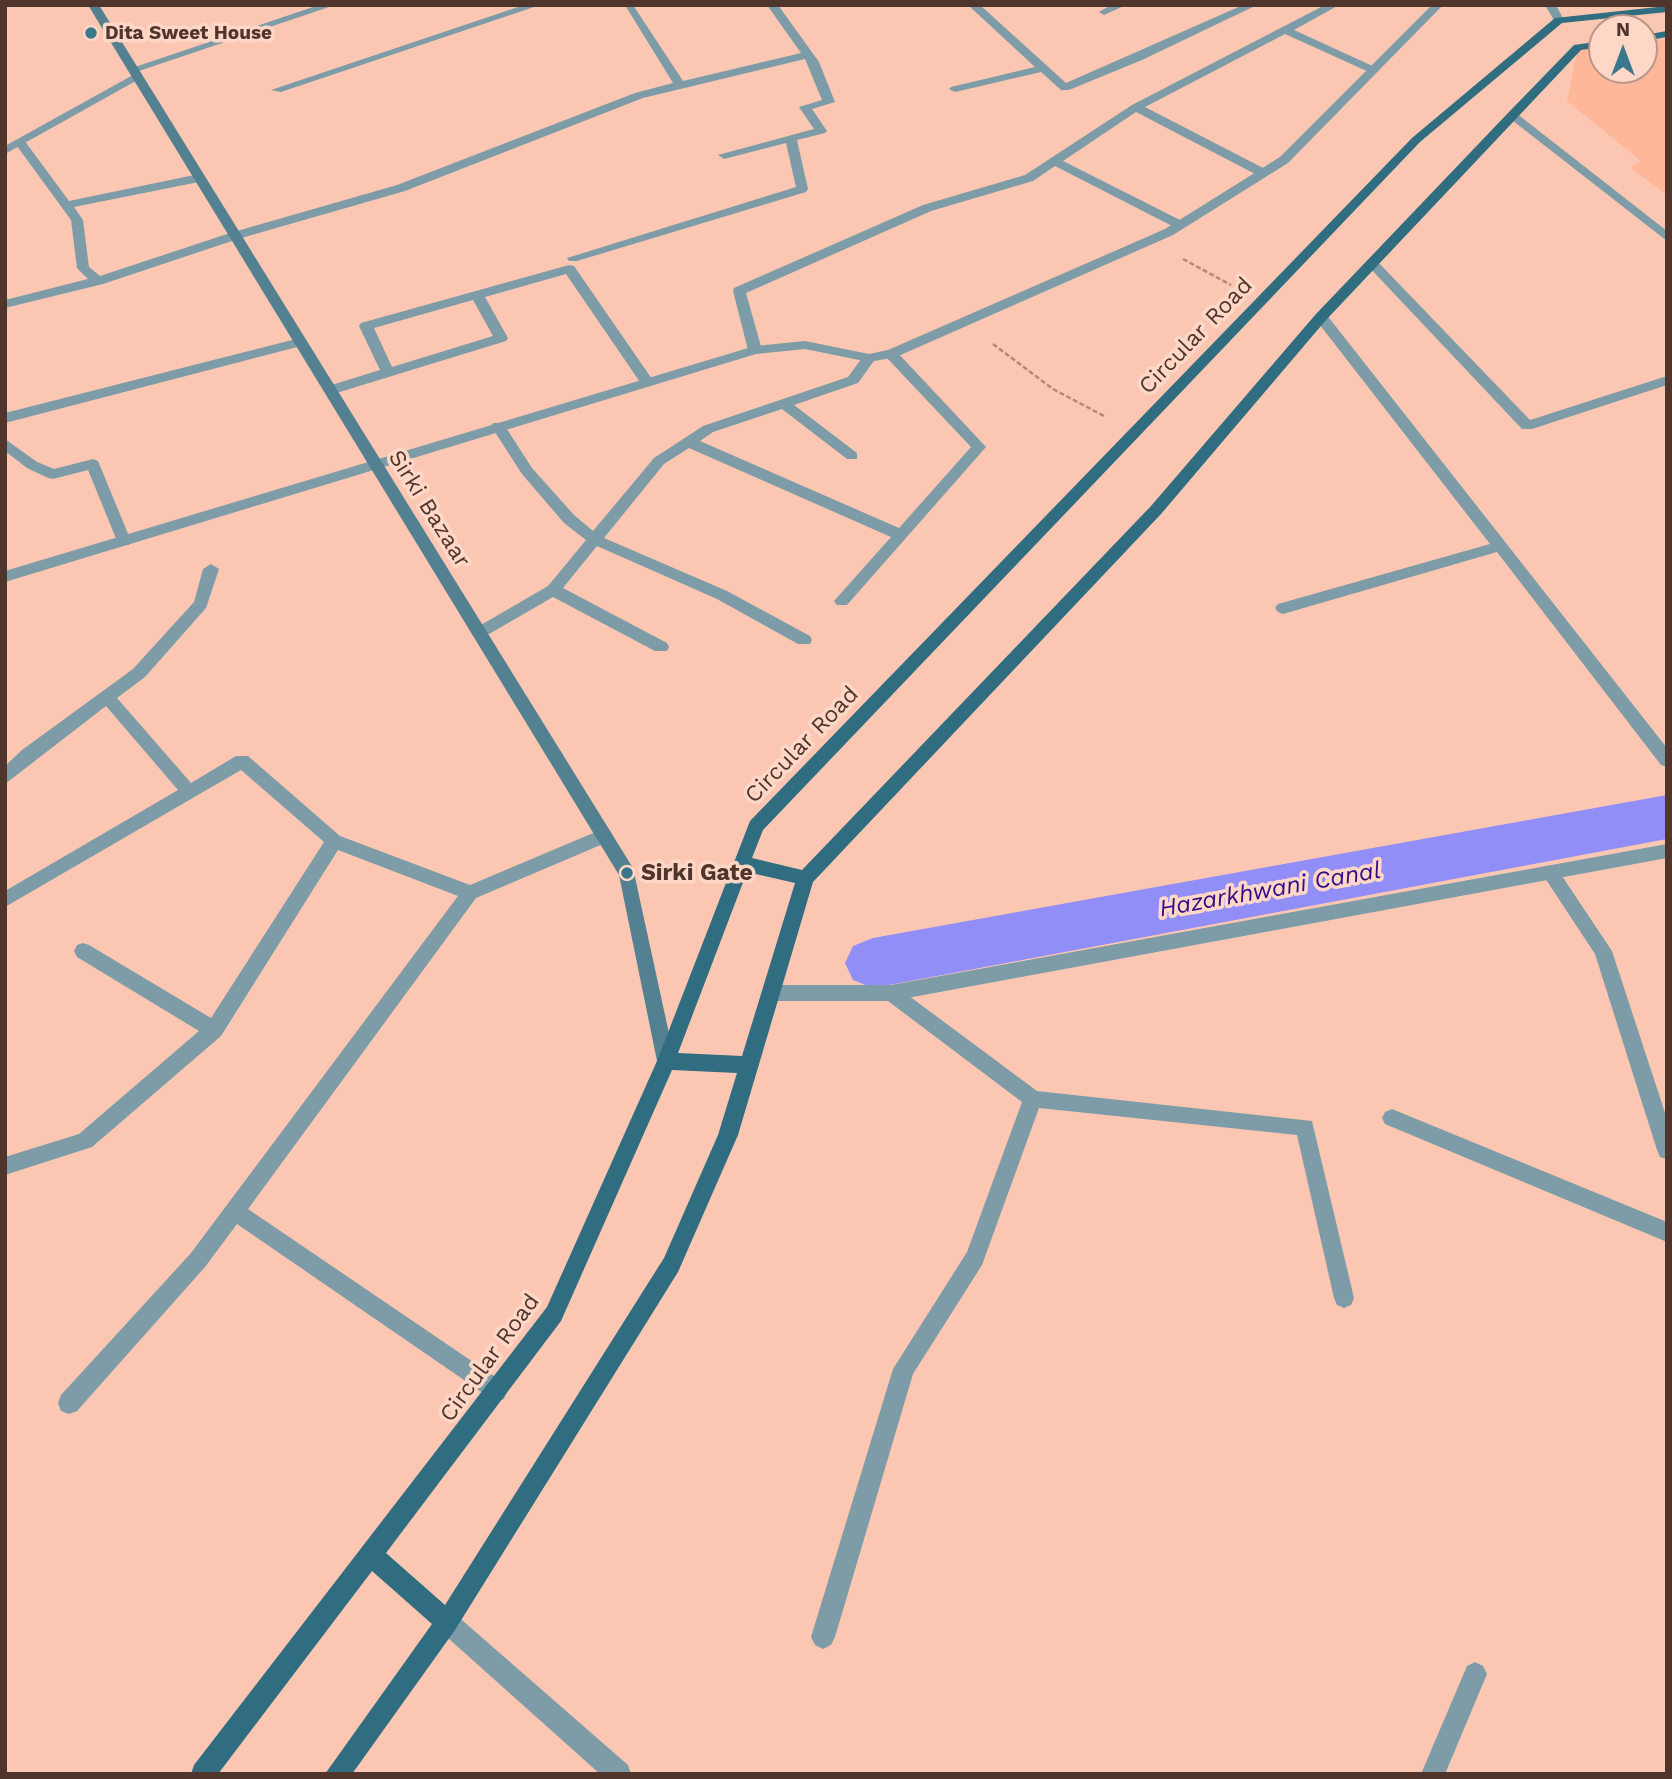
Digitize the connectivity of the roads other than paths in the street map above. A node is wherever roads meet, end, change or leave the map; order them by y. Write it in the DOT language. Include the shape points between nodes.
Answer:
graph roads {
  1 [pos="93,5"];
  2 [pos="330,5"];
  3 [pos="535,5"];
  4 [pos="772,5"];
  5 [pos="973,5"];
  6 [pos="1121,5"];
  7 [pos="1252,5"];
  8 [pos="1334,5"];
  9 [pos="1438,5"];
  10 [pos="1550,5"];
  11 [pos="629,7"];
  12 [pos="1667,9"];
  13 [pos="1104,12"];
  14 [pos="1286,30"];
  15 [pos="1569,34"];
  16 [pos="1588,40"];
  17 [pos="807,55"];
  18 [pos="1043,68"];
  19 [pos="1373,70"];
  20 [pos="134,74"];
  21 [pos="680,85"];
  22 [pos="955,89"];
  23 [pos="277,90"];
  24 [pos="1136,107"];
  25 [pos="1512,115"];
  26 [pos="791,138"];
  27 [pos="20,142"];
  28 [pos="5,151"];
  29 [pos="724,155"];
  30 [pos="1055,161"];
  31 [pos="1263,173"];
  32 [pos="199,178"];
  33 [pos="66,205"];
  34 [pos="1180,225"];
  35 [pos="234,236"];
  36 [pos="1667,237"];
  37 [pos="573,258"];
  38 [pos="1372,263"];
  39 [pos="97,281"];
  40 [pos="477,295"];
  41 [pos="5,304"];
  42 [pos="1321,317"];
  43 [pos="300,342"];
  44 [pos="755,350"];
  45 [pos="891,354"];
  46 [pos="869,358"];
  47 [pos="388,373"];
  48 [pos="1667,380"];
  49 [pos="647,382"];
  50 [pos="330,390"];
  51 [pos="783,404"];
  52 [pos="5,418"];
  53 [pos="498,426"];
  54 [pos="689,442"];
  55 [pos="5,444"];
  56 [pos="852,456"];
  57 [pos="374,463"];
  58 [pos="901,535"];
  59 [pos="594,540"];
  60 [pos="124,541"];
  61 [pos="1500,546"];
  62 [pos="211,569"];
  63 [pos="5,577"];
  64 [pos="553,590"];
  65 [pos="842,601"];
  66 [pos="1283,608"];
  67 [pos="479,633"];
  68 [pos="804,640"];
  69 [pos="662,647"];
  70 [pos="107,697"];
  71 [pos="1667,760"];
  72 [pos="5,777"];
  73 [pos="189,792"];
  74 [pos="604,836"];
  75 [pos="334,841"];
  76 [pos="1667,851"];
  77 [pos="741,863"];
  78 [pos="1550,872"];
  79 [pos="805,878"];
  80 [pos="470,892"];
  81 [pos="5,900"];
  82 [pos="83,951"];
  83 [pos="771,993"];
  84 [pos="891,993"];
  85 [pos="214,1030"];
  86 [pos="666,1061"];
  87 [pos="748,1065"];
  88 [pos="1033,1099"];
  89 [pos="1392,1118"];
  90 [pos="1663,1125"];
  91 [pos="1667,1150"];
  92 [pos="5,1166"];
  93 [pos="234,1211"];
  94 [pos="1667,1232"];
  95 [pos="1344,1298"];
  96 [pos="496,1391"];
  97 [pos="69,1403"];
  98 [pos="370,1554"];
  99 [pos="447,1622"];
  100 [pos="823,1637"];
  101 [pos="1475,1674"];
  102 [pos="203,1774"];
  103 [pos="337,1774"];
  104 [pos="619,1774"];
  105 [pos="1433,1774"];
  1 -- 20 [label="main road, Sirki Bazaar"];
  2 -- 20 [label="street"];
  3 -- 23 [label="street"];
  4 -- 17 [label="street"];
  5 -- 18 [label="street"];
  6 -- 13 [label="street"];
  7 -- 18 [label="street" via="1065,88"];
  8 -- 14 [label="street"];
  9 -- 19 [label="street"];
  10 -- 15 [label="street"];
  11 -- 21 [label="street"];
  12 -- 15 [label="main road"];
  14 -- 19 [label="street"];
  14 -- 24 [label="street"];
  15 -- 16 [label="main road"];
  15 -- 25 [label="main road"];
  15 -- 77 [label="main road, Circular Road" via="1416,140 755,826"];
  17 -- 21 [label="street"];
  17 -- 26 [label="street" via="829,102 805,107 821,131"];
  18 -- 22 [label="street"];
  19 -- 31 [label="street" via="1284,160"];
  20 -- 27 [label="street"];
  20 -- 32 [label="main road, Sirki Bazaar"];
  21 -- 35 [label="street" via="639,95 401,188"];
  24 -- 30 [label="street"];
  24 -- 31 [label="street"];
  25 -- 36 [label="street"];
  25 -- 38 [label="main road"];
  26 -- 29 [label="street"];
  26 -- 37 [label="street" via="802,189"];
  27 -- 28 [label="street"];
  27 -- 33 [label="street"];
  30 -- 34 [label="street"];
  30 -- 44 [label="street" via="1029,178 927,208 739,291"];
  31 -- 34 [label="street"];
  32 -- 33 [label="street"];
  32 -- 35 [label="main road, Sirki Bazaar"];
  33 -- 39 [label="street" via="77,220 83,268"];
  34 -- 45 [label="street"];
  35 -- 39 [label="street"];
  35 -- 43 [label="main road, Sirki Bazaar"];
  38 -- 42 [label="main road"];
  38 -- 48 [label="street" via="1527,426"];
  39 -- 41 [label="street"];
  40 -- 47 [label="street" via="366,326"];
  40 -- 47 [label="street" via="501,338"];
  40 -- 49 [label="street" via="569,269"];
  42 -- 61 [label="street"];
  42 -- 79 [label="main road" via="1156,510"];
  43 -- 50 [label="main road, Sirki Bazaar"];
  43 -- 52 [label="street"];
  44 -- 46 [label="street" via="805,345"];
  44 -- 49 [label="street"];
  45 -- 46 [label="street"];
  45 -- 58 [label="street" via="979,447"];
  46 -- 51 [label="street" via="853,380"];
  47 -- 50 [label="street"];
  49 -- 53 [label="street"];
  50 -- 57 [label="main road, Sirki Bazaar"];
  51 -- 54 [label="street" via="708,429"];
  51 -- 56 [label="street"];
  53 -- 57 [label="street"];
  53 -- 59 [label="street" via="527,471"];
  54 -- 58 [label="street"];
  54 -- 59 [label="street" via="659,461"];
  55 -- 60 [label="street" via="53,474 93,464"];
  57 -- 60 [label="street"];
  57 -- 67 [label="main road, Sirki Bazaar"];
  58 -- 65 [label="street"];
  59 -- 64 [label="street"];
  59 -- 68 [label="street" via="722,595"];
  60 -- 63 [label="street"];
  61 -- 66 [label="street"];
  61 -- 71 [label="street"];
  62 -- 70 [label="street" via="201,604 139,673"];
  64 -- 67 [label="street"];
  64 -- 69 [label="street"];
  67 -- 74 [label="main road, Sirki Bazaar"];
  70 -- 72 [label="street"];
  70 -- 73 [label="street"];
  73 -- 75 [label="street" via="242,761"];
  73 -- 81 [label="street"];
  74 -- 80 [label="street"];
  74 -- 86 [label="main road, Sirki Bazaar" via="627,873"];
  75 -- 80 [label="street"];
  75 -- 85 [label="street"];
  76 -- 78 [label="street"];
  77 -- 79 [label="main road"];
  77 -- 86 [label="main road, Circular Road"];
  78 -- 84 [label="street"];
  78 -- 90 [label="street" via="1604,951"];
  79 -- 83 [label="main road"];
  80 -- 93 [label="street"];
  82 -- 85 [label="street"];
  83 -- 84 [label="street"];
  83 -- 87 [label="main road"];
  84 -- 88 [label="street"];
  85 -- 92 [label="street" via="85,1141"];
  86 -- 87 [label="main road"];
  86 -- 96 [label="main road, Circular Road" via="554,1314"];
  87 -- 99 [label="main road" via="728,1135 671,1265"];
  88 -- 95 [label="street" via="1305,1127"];
  88 -- 100 [label="street" via="975,1258 904,1369"];
  89 -- 94 [label="street"];
  90 -- 91 [label="street"];
  93 -- 96 [label="street"];
  93 -- 97 [label="street" via="198,1261"];
  96 -- 98 [label="main road, Circular Road"];
  98 -- 99 [label="main road"];
  98 -- 102 [label="main road, Circular Road"];
  99 -- 103 [label="main road"];
  99 -- 104 [label="street"];
  101 -- 105 [label="street"];
}
